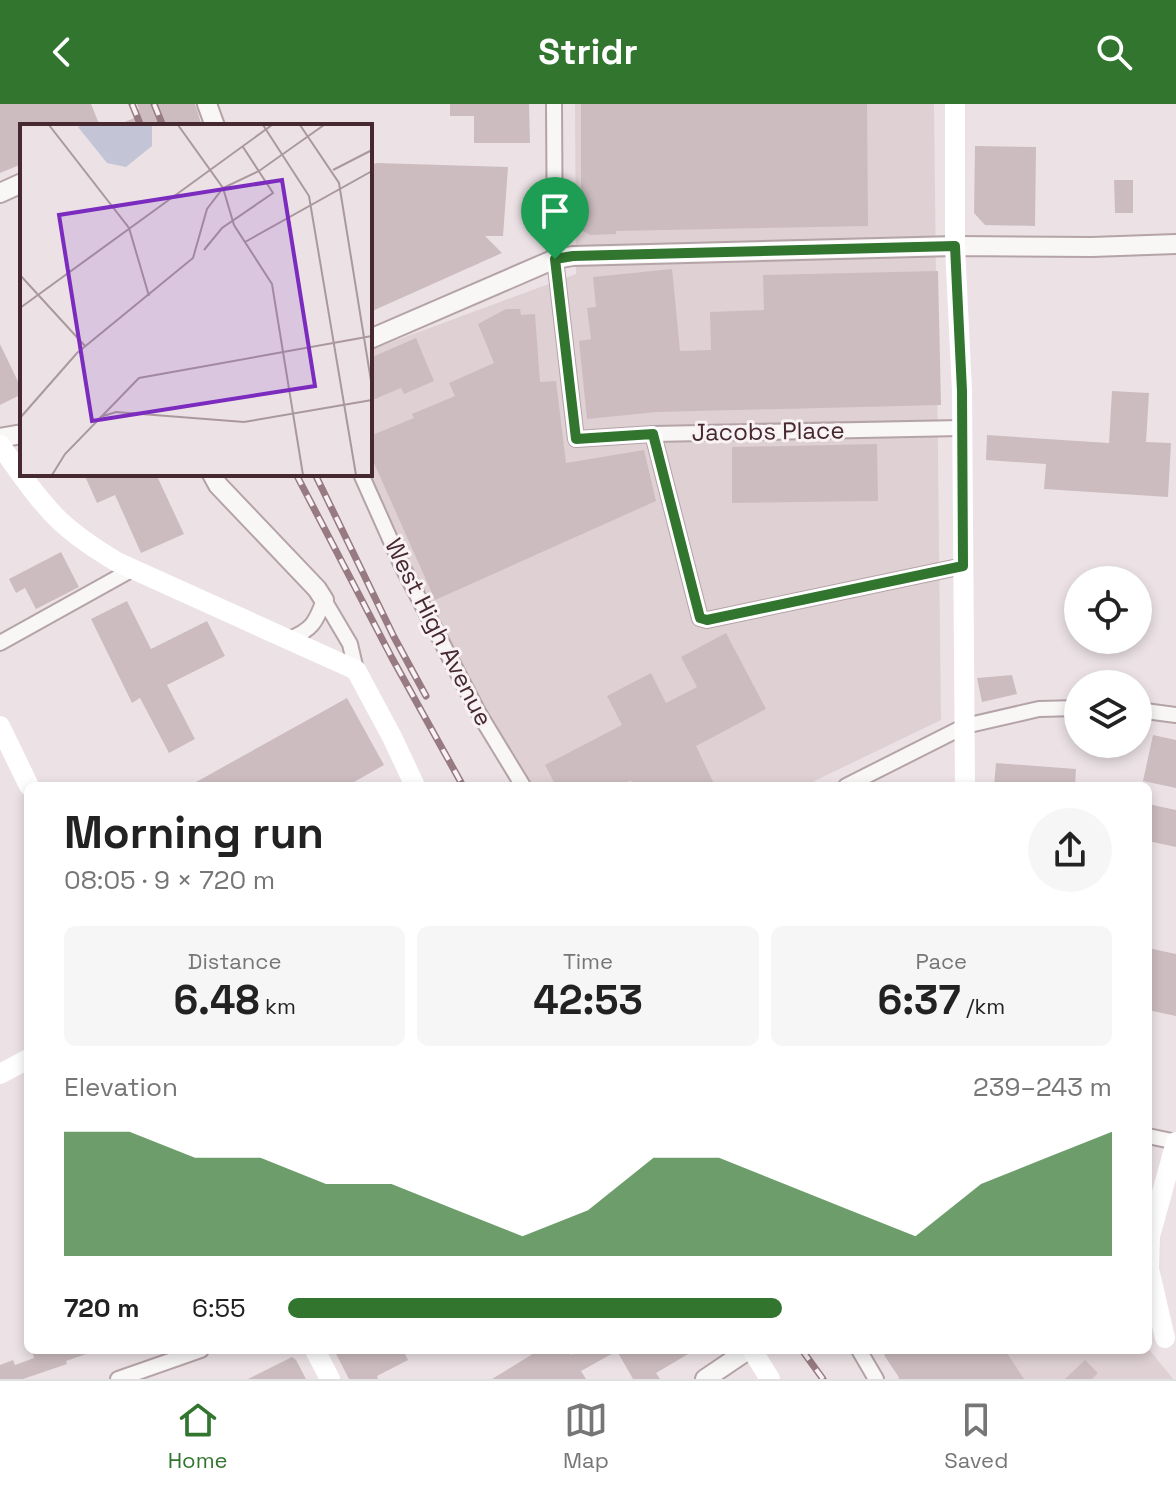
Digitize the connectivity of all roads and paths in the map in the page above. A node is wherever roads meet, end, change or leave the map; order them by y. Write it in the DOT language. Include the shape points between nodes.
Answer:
graph roads {
  1 [pos="207,104"];
  2 [pos="554,104"];
  3 [pos="955,104"];
  4 [pos="214,124"];
  5 [pos="20,184"];
  6 [pos="0,193"];
  7 [pos="1176,244"];
  8 [pos="955,246"];
  9 [pos="555,259"];
  10 [pos="372,338"];
  11 [pos="961,428"];
  12 [pos="20,434"];
  13 [pos="653,434"];
  14 [pos="0,438"];
  15 [pos="0,445"];
  16 [pos="20,472"];
  17 [pos="23,476"];
  18 [pos="213,476"];
  19 [pos="362,476"];
  20 [pos="963,566"];
  21 [pos="133,569"];
  22 [pos="324,600"];
  23 [pos="289,639"];
  24 [pos="0,643"];
  25 [pos="356,670"];
  26 [pos="1064,708"];
  27 [pos="1152,712"];
  28 [pos="1176,715"];
  29 [pos="0,726"];
  30 [pos="965,726"];
  31 [pos="27,782"];
  32 [pos="413,782"];
  33 [pos="521,782"];
  34 [pos="854,782"];
  35 [pos="965,782"];
  36 [pos="24,1061"];
  37 [pos="0,1074"];
  38 [pos="1152,1137"];
  39 [pos="1176,1142"];
  40 [pos="1152,1226"];
  41 [pos="1152,1279"];
  42 [pos="1152,1323"];
  43 [pos="1171,1345"];
  44 [pos="190,1354"];
  45 [pos="317,1354"];
  46 [pos="744,1354"];
  47 [pos="753,1354"];
  48 [pos="861,1354"];
  49 [pos="118,1379"];
  50 [pos="330,1379"];
  51 [pos="705,1379"];
  52 [pos="770,1379"];
  53 [pos="876,1379"];
  1 -- 4 [label="street"];
  2 -- 9 [label="street"];
  3 -- 8 [label="main road"];
  5 -- 6 [label="street"];
  7 -- 8 [label="street"];
  8 -- 9 [label="street"];
  8 -- 11 [label="main road"];
  9 -- 10 [label="street"];
  9 -- 13 [label="street, Jacobs Place" via="576,439"];
  11 -- 13 [label="street, Jacobs Place"];
  11 -- 20 [label="main road"];
  12 -- 14 [label="street"];
  13 -- 20 [label="street" via="700,618"];
  15 -- 16 [label="main road"];
  17 -- 21 [label="main road" via="61,522 95,549"];
  18 -- 22 [label="street"];
  19 -- 33 [label="street, West High Avenue" via="402,566"];
  20 -- 30 [label="main road"];
  21 -- 23 [label="main road"];
  21 -- 24 [label="street"];
  22 -- 23 [label="street" via="306,633"];
  22 -- 25 [label="street" via="350,644"];
  23 -- 25 [label="main road"];
  25 -- 32 [label="main road"];
  26 -- 30 [label="street"];
  27 -- 28 [label="street"];
  29 -- 31 [label="main road"];
  30 -- 34 [label="street"];
  30 -- 35 [label="main road"];
  36 -- 37 [label="main road"];
  38 -- 39 [label="street"];
  39 -- 40 [label="main road"];
  41 -- 43 [label="main road"];
  42 -- 43 [label="main road"];
  44 -- 49 [label="street"];
  45 -- 50 [label="main road"];
  46 -- 51 [label="street"];
  47 -- 52 [label="main road"];
  48 -- 53 [label="street"];
}
